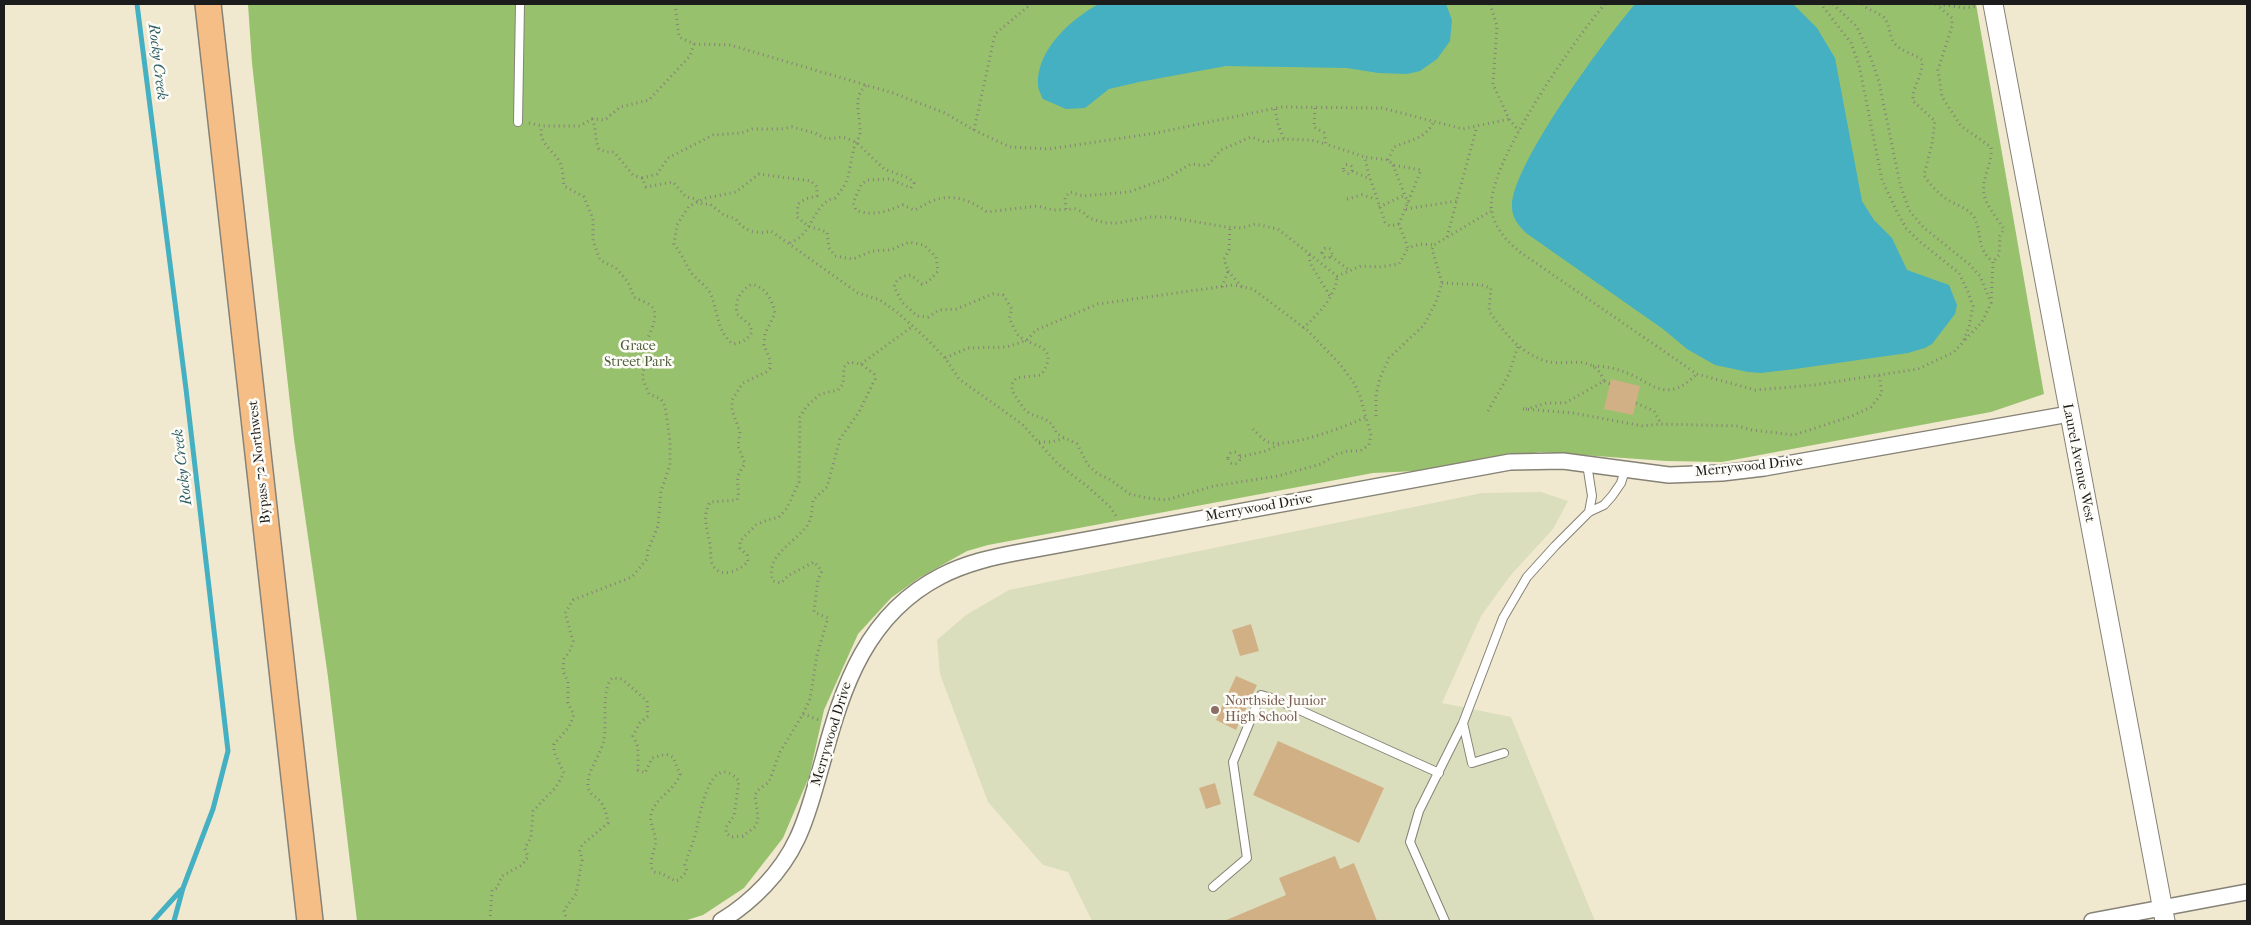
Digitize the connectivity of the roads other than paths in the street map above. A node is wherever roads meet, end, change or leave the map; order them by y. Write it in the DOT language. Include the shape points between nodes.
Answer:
graph roads {
  1 [pos="208,4"];
  2 [pos="520,4"];
  3 [pos="1986,5"];
  4 [pos="518,122"];
  5 [pos="2069,414"];
  6 [pos="1587,464"];
  7 [pos="1625,470"];
  8 [pos="1589,512"];
  9 [pos="1464,723"];
  10 [pos="1504,753"];
  11 [pos="1439,773"];
  12 [pos="1213,887"];
  13 [pos="2247,892"];
  14 [pos="2164,915"];
  15 [pos="310,921"];
  16 [pos="721,921"];
  17 [pos="1445,921"];
  18 [pos="2092,921"];
  1 -- 15 [label="highway, Bypass 72 Northwest"];
  2 -- 4 [label="lane"];
  3 -- 5 [label="street, Laurel Avenue West"];
  5 -- 7 [label="street, Merrywood Drive" via="1764,468 1670,474"];
  5 -- 14 [label="street, Laurel Avenue West"];
  6 -- 7 [label="street, Merrywood Drive"];
  6 -- 8 [label="lane" via="1592,496"];
  6 -- 16 [label="street, Merrywood Drive" via="1542,460 1510,462 1020,552 970,564 941,576 890,614 865,647 843,690 809,809 796,841 767,883 748,902"];
  7 -- 8 [label="lane" via="1612,496 1604,505"];
  8 -- 9 [label="lane" via="1528,577 1502,618"];
  9 -- 10 [label="lane" via="1472,763"];
  9 -- 11 [label="lane"];
  11 -- 12 [label="lane" via="1261,695 1233,762 1247,858"];
  11 -- 17 [label="lane" via="1419,811 1410,842"];
  13 -- 14 [label="street"];
  14 -- 18 [label="street"];
}
